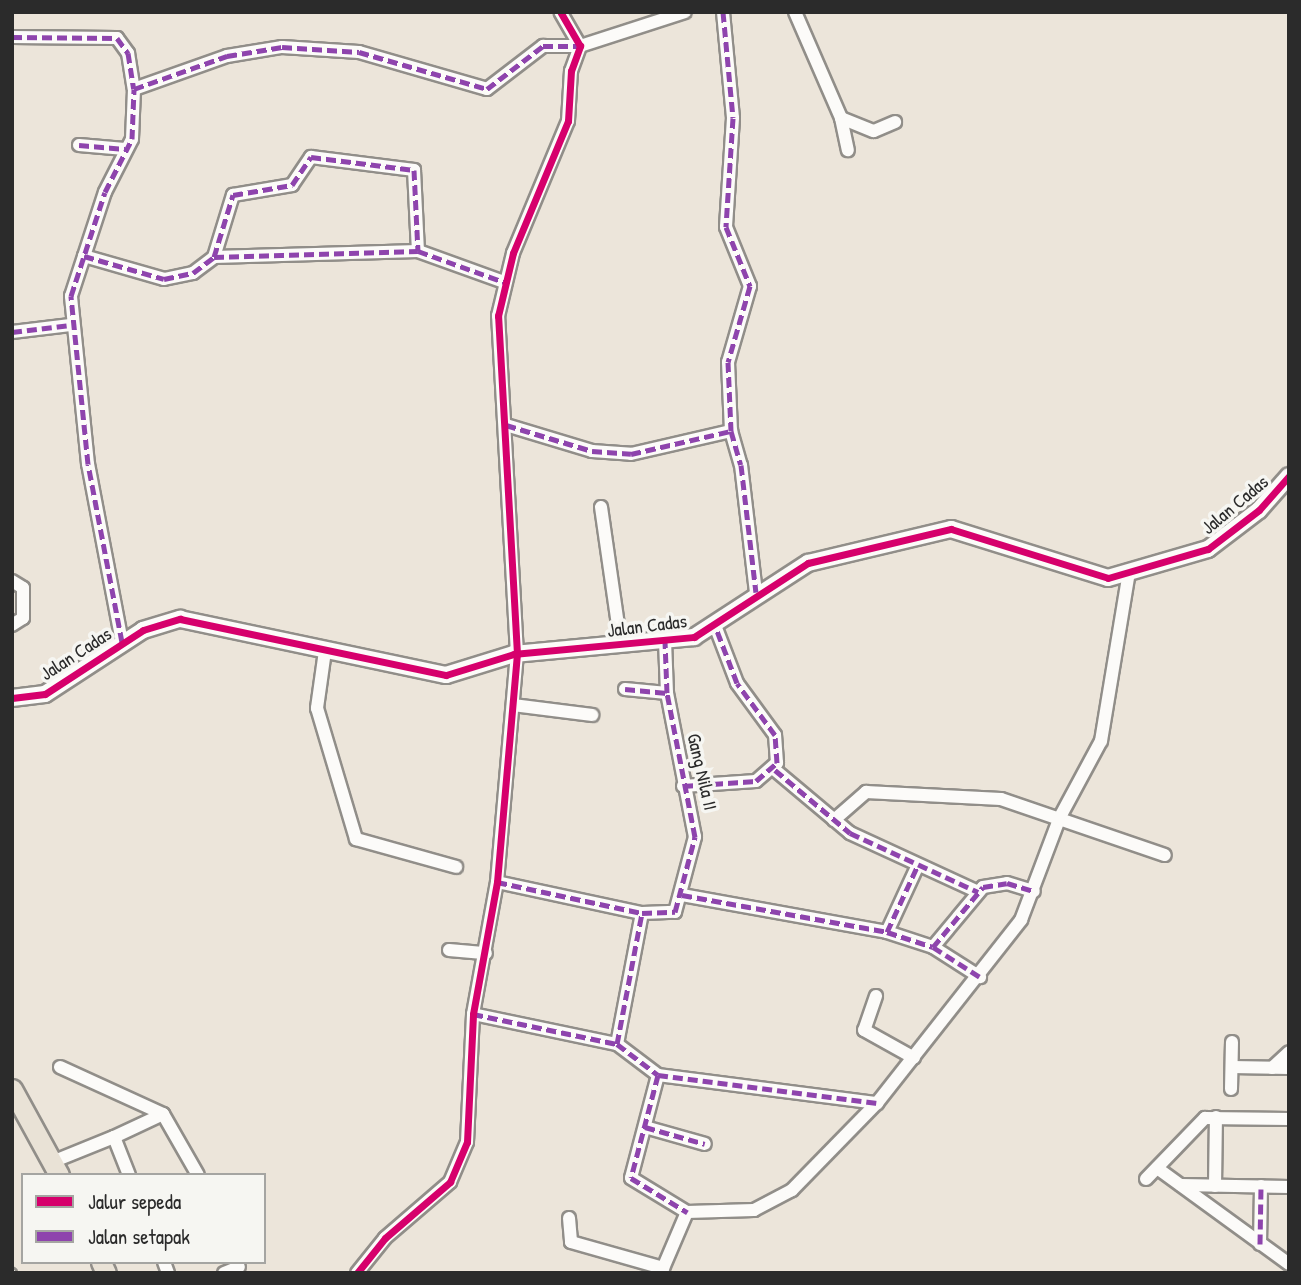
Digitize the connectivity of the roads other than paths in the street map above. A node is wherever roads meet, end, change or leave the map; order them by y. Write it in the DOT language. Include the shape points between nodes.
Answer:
graph roads {
  1 [pos="560,12"];
  2 [pos="685,12"];
  3 [pos="723,12"];
  4 [pos="795,12"];
  5 [pos="12,37"];
  6 [pos="580,46"];
  7 [pos="134,89"];
  8 [pos="841,118"];
  9 [pos="895,122"];
  10 [pos="79,145"];
  11 [pos="125,149"];
  12 [pos="848,150"];
  13 [pos="418,251"];
  14 [pos="84,256"];
  15 [pos="214,257"];
  16 [pos="504,282"];
  17 [pos="71,325"];
  18 [pos="12,332"];
  19 [pos="506,425"];
  20 [pos="731,431"];
  21 [pos="1289,476"];
  22 [pos="601,508"];
  23 [pos="1129,572"];
  24 [pos="12,581"];
  25 [pos="755,593"];
  26 [pos="12,625"];
  27 [pos="716,628"];
  28 [pos="666,639"];
  29 [pos="122,642"];
  30 [pos="621,645"];
  31 [pos="325,652"];
  32 [pos="517,654"];
  33 [pos="625,689"];
  34 [pos="667,693"];
  35 [pos="12,698"];
  36 [pos="513,705"];
  37 [pos="592,715"];
  38 [pos="775,769"];
  39 [pos="683,786"];
  40 [pos="1060,817"];
  41 [pos="834,820"];
  42 [pos="1165,855"];
  43 [pos="918,865"];
  44 [pos="456,867"];
  45 [pos="497,882"];
  46 [pos="978,891"];
  47 [pos="1034,891"];
  48 [pos="682,895"];
  49 [pos="642,913"];
  50 [pos="887,932"];
  51 [pos="933,947"];
  52 [pos="450,950"];
  53 [pos="486,953"];
  54 [pos="980,977"];
  55 [pos="876,996"];
  56 [pos="473,1014"];
  57 [pos="1232,1042"];
  58 [pos="617,1044"];
  59 [pos="1289,1052"];
  60 [pos="914,1058"];
  61 [pos="60,1067"];
  62 [pos="1231,1067"];
  63 [pos="1272,1068"];
  64 [pos="1289,1068"];
  65 [pos="659,1075"];
  66 [pos="12,1089"];
  67 [pos="1231,1089"];
  68 [pos="877,1103"];
  69 [pos="163,1114"];
  70 [pos="1216,1118"];
  71 [pos="1289,1119"];
  72 [pos="645,1127"];
  73 [pos="114,1137"];
  74 [pos="705,1144"];
  75 [pos="55,1168"];
  76 [pos="1157,1168"];
  77 [pos="128,1173"];
  78 [pos="197,1173"];
  79 [pos="1146,1179"];
  80 [pos="1181,1185"];
  81 [pos="1215,1186"];
  82 [pos="1261,1186"];
  83 [pos="1289,1187"];
  84 [pos="687,1212"];
  85 [pos="569,1218"];
  86 [pos="1260,1244"];
  87 [pos="1272,1252"];
  88 [pos="1289,1252"];
  89 [pos="1289,1264"];
  90 [pos="239,1267"];
  91 [pos="662,1270"];
  92 [pos="224,1273"];
  93 [pos="357,1273"];
  1 -- 6 [label="street"];
  2 -- 6 [label="street"];
  3 -- 20 [label="street" via="733,118 726,227 750,286 728,362"];
  4 -- 8 [label="street"];
  5 -- 7 [label="street" via="117,38 128,53"];
  6 -- 7 [label="street" via="543,46 487,89 359,52 282,47 227,56"];
  6 -- 16 [label="street" via="570,71 568,121"];
  7 -- 11 [label="street" via="134,128"];
  8 -- 9 [label="street" via="874,131"];
  8 -- 12 [label="street"];
  10 -- 11 [label="street"];
  11 -- 14 [label="street"];
  13 -- 15 [label="street"];
  13 -- 15 [label="street" via="414,170 311,157 292,185 233,195"];
  13 -- 16 [label="street"];
  14 -- 15 [label="street" via="164,279 193,273"];
  14 -- 17 [label="street"];
  16 -- 19 [label="street" via="498,316"];
  17 -- 18 [label="street"];
  17 -- 29 [label="street" via="88,464"];
  19 -- 20 [label="street" via="592,451 631,454"];
  19 -- 32 [label="street"];
  20 -- 25 [label="street" via="743,477"];
  21 -- 23 [label="street, Jalan Cadas" via="1259,510 1208,549"];
  22 -- 30 [label="street"];
  23 -- 25 [label="street, Jalan Cadas" via="1108,578 951,529 823,557"];
  23 -- 40 [label="street" via="1110,711 1092,763"];
  24 -- 26 [label="street" via="23,588 23,618"];
  25 -- 27 [label="street, Jalan Cadas"];
  27 -- 28 [label="street, Jalan Cadas"];
  27 -- 38 [label="street" via="737,683 775,736"];
  28 -- 30 [label="street, Jalan Cadas"];
  28 -- 34 [label="street, Gang Nila II"];
  29 -- 31 [label="street, Jalan Cadas" via="162,623 196,620"];
  29 -- 35 [label="street, Jalan Cadas" via="45,694"];
  30 -- 32 [label="street, Jalan Cadas"];
  31 -- 32 [label="street, Jalan Cadas" via="446,675"];
  31 -- 44 [label="street" via="317,708 356,839"];
  32 -- 36 [label="street"];
  33 -- 34 [label="street"];
  34 -- 39 [label="street, Gang Nila II"];
  36 -- 37 [label="street"];
  36 -- 45 [label="street"];
  38 -- 39 [label="street" via="756,781"];
  38 -- 41 [label="street"];
  39 -- 48 [label="street, Gang Nila II" via="696,832"];
  40 -- 41 [label="street" via="1001,799 866,792"];
  40 -- 42 [label="street"];
  40 -- 47 [label="street"];
  41 -- 43 [label="street"];
  43 -- 46 [label="street"];
  43 -- 50 [label="street"];
  45 -- 49 [label="street"];
  45 -- 53 [label="street"];
  46 -- 47 [label="street" via="998,883"];
  46 -- 51 [label="street"];
  47 -- 54 [label="street"];
  48 -- 49 [label="street" via="671,914"];
  48 -- 50 [label="street"];
  49 -- 58 [label="street"];
  50 -- 51 [label="street"];
  51 -- 54 [label="street"];
  52 -- 53 [label="street"];
  53 -- 56 [label="street"];
  54 -- 60 [label="street"];
  55 -- 60 [label="street" via="863,1030"];
  56 -- 58 [label="street"];
  56 -- 93 [label="street" via="467,1142 458,1166 437,1196 385,1238"];
  57 -- 62 [label="street"];
  58 -- 65 [label="street"];
  59 -- 63 [label="street"];
  60 -- 68 [label="street"];
  61 -- 69 [label="street"];
  62 -- 63 [label="street"];
  62 -- 67 [label="street"];
  63 -- 64 [label="street"];
  65 -- 68 [label="street"];
  65 -- 72 [label="street"];
  66 -- 75 [label="main road"];
  68 -- 84 [label="street" via="778,1202 754,1210"];
  69 -- 73 [label="street"];
  69 -- 78 [label="street"];
  70 -- 71 [label="street"];
  70 -- 76 [label="street" via="1196,1123"];
  70 -- 81 [label="street"];
  72 -- 74 [label="street"];
  72 -- 84 [label="street" via="631,1180"];
  73 -- 75 [label="street"];
  73 -- 77 [label="street"];
  76 -- 79 [label="street"];
  76 -- 80 [label="street"];
  80 -- 81 [label="street"];
  80 -- 86 [label="street"];
  81 -- 82 [label="street"];
  82 -- 83 [label="street"];
  82 -- 86 [label="street"];
  84 -- 91 [label="street"];
  85 -- 91 [label="street" via="571,1242"];
  86 -- 87 [label="street"];
  87 -- 88 [label="street"];
  87 -- 89 [label="street"];
  90 -- 92 [label="street"];
}
